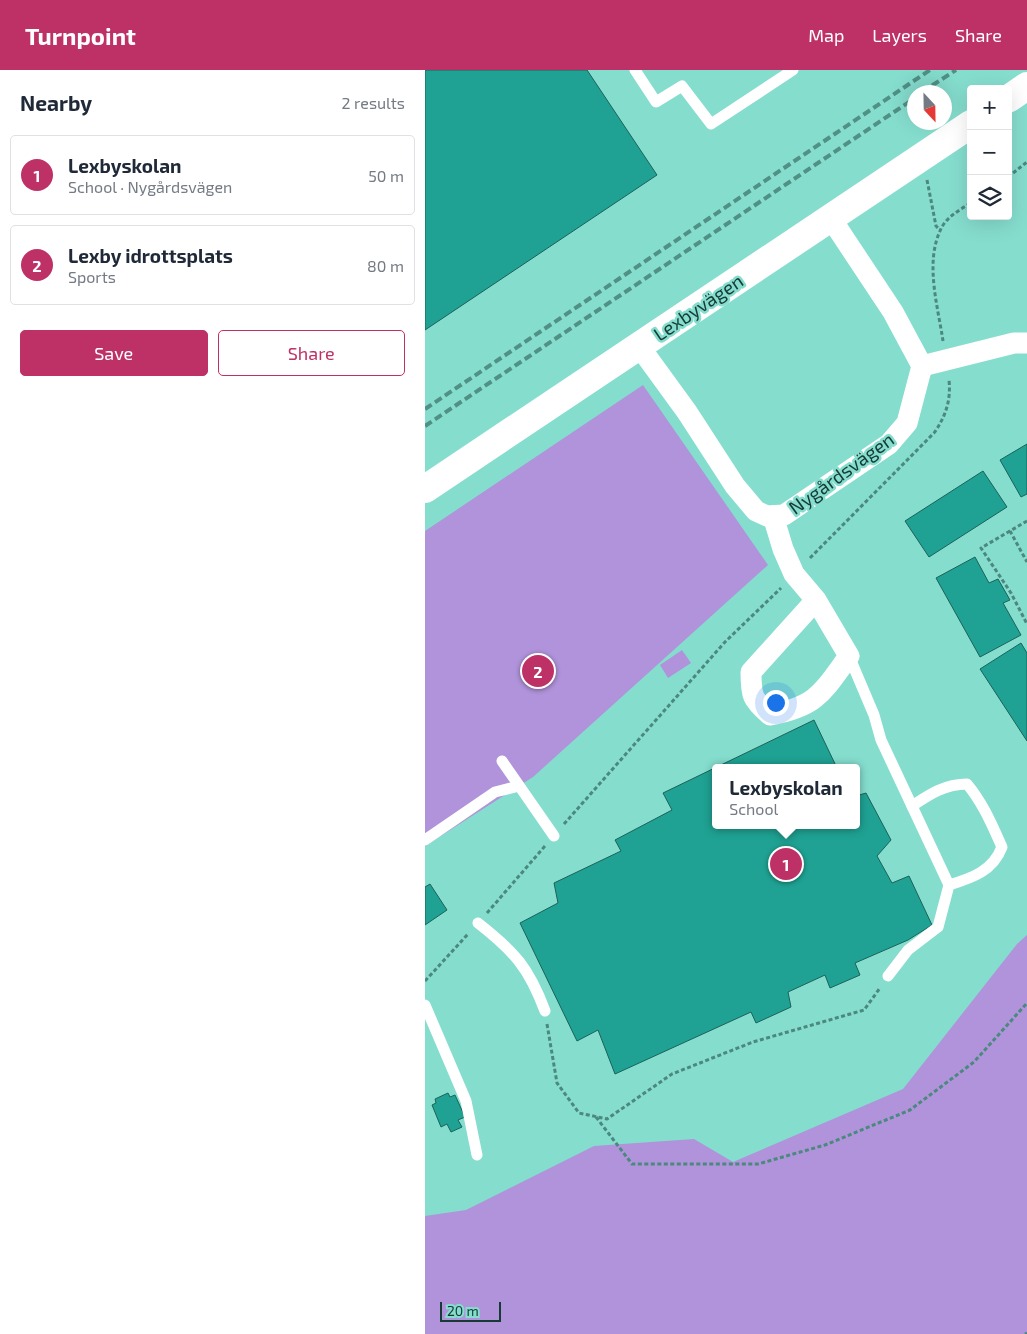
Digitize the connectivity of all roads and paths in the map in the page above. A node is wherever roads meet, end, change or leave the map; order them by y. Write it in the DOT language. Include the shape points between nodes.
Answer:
graph roads {
  1 [pos="635,70"];
  2 [pos="793,70"];
  3 [pos="1027,86"];
  4 [pos="1012,96"];
  5 [pos="967,127"];
  6 [pos="917,160"];
  7 [pos="1027,162"];
  8 [pos="1009,175"];
  9 [pos="967,206"];
  10 [pos="830,217"];
  11 [pos="940,230"];
  12 [pos="1027,343"];
  13 [pos="639,346"];
  14 [pos="946,360"];
  15 [pos="922,366"];
  16 [pos="425,489"];
  17 [pos="773,516"];
  18 [pos="1027,521"];
  19 [pos="1010,531"];
  20 [pos="1027,562"];
  21 [pos="794,574"];
  22 [pos="815,600"];
  23 [pos="1027,624"];
  24 [pos="849,656"];
  25 [pos="502,761"];
  26 [pos="519,786"];
  27 [pos="912,806"];
  28 [pos="554,836"];
  29 [pos="425,840"];
  30 [pos="949,886"];
  31 [pos="478,923"];
  32 [pos="888,976"];
  33 [pos="425,981"];
  34 [pos="1027,1003"];
  35 [pos="425,1005"];
  36 [pos="545,1011"];
  37 [pos="596,1116"];
  38 [pos="477,1155"];
  1 -- 2 [label="lane" via="656,102 682,86 711,124"];
  3 -- 4 [label="street"];
  5 -- 6 [label="street, Lexbyvägen"];
  6 -- 10 [label="street, Lexbyvägen"];
  6 -- 11 [label="path" via="926,173 936,226"];
  7 -- 8 [label="path"];
  9 -- 11 [label="path" via="951,216"];
  10 -- 13 [label="street, Lexbyvägen"];
  10 -- 15 [label="street" via="893,312"];
  11 -- 14 [label="path" via="933,266"];
  12 -- 14 [label="street" via="1014,343"];
  13 -- 16 [label="street, Lexbyvägen"];
  13 -- 17 [label="street, Nygårdsvägen" via="744,498 756,511"];
  14 -- 15 [label="street"];
  14 -- 21 [label="path" via="948,408 943,422"];
  15 -- 17 [label="street, Nygårdsvägen" via="907,423 889,444 784,515"];
  17 -- 21 [label="street, Nygårdsvägen"];
  18 -- 19 [label="path"];
  19 -- 20 [label="path"];
  19 -- 23 [label="path" via="981,548"];
  21 -- 22 [label="street, Nygårdsvägen"];
  21 -- 28 [label="path" via="725,642"];
  22 -- 24 [label="street, Nygårdsvägen"];
  22 -- 24 [label="street" via="751,672 754,701 770,715 793,711 820,696"];
  24 -- 27 [label="lane" via="874,714 881,740"];
  25 -- 26 [label="lane"];
  26 -- 28 [label="lane"];
  26 -- 29 [label="lane" via="495,792"];
  27 -- 30 [label="lane"];
  27 -- 30 [label="lane" via="952,784 967,784 979,798 1002,847 997,860 974,878"];
  28 -- 31 [label="path"];
  30 -- 32 [label="lane" via="938,927 908,950"];
  31 -- 33 [label="path"];
  31 -- 36 [label="lane" via="515,955 534,982"];
  32 -- 37 [label="path" via="864,1010 753,1042 672,1074 607,1119"];
  34 -- 37 [label="path" via="974,1062 910,1110 825,1145 758,1164 632,1164"];
  35 -- 38 [label="lane" via="466,1101"];
  36 -- 37 [label="path" via="557,1083 579,1113"];
}
